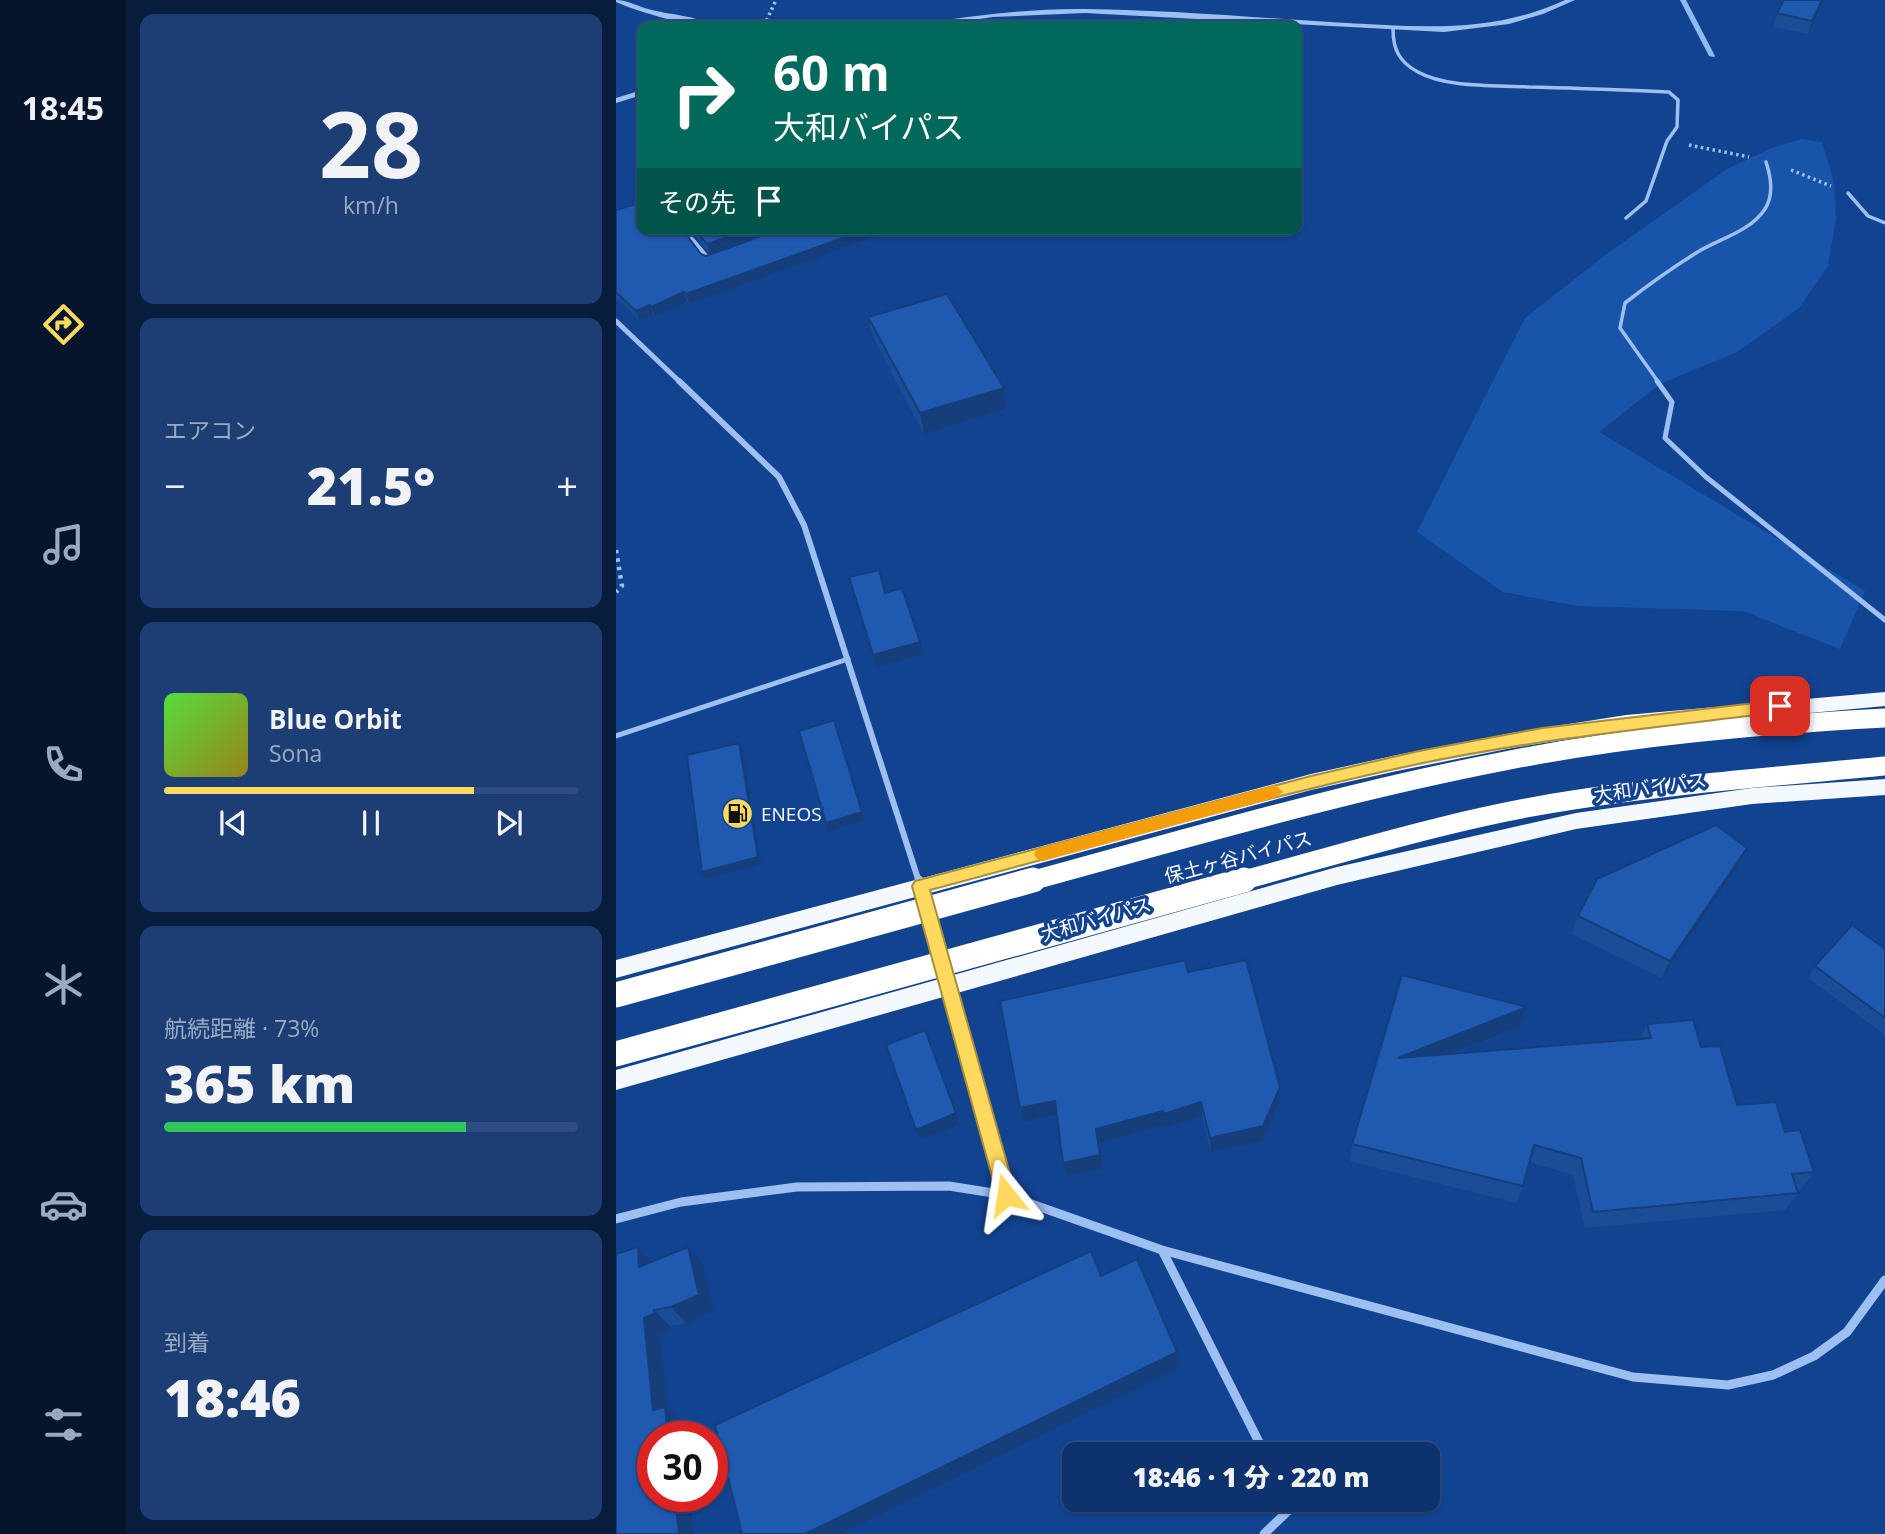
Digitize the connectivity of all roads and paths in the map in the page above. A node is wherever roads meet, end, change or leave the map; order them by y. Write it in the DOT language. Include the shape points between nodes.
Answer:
graph roads {
  1 [pos="618,0"];
  2 [pos="776,0"];
  3 [pos="1571,0"];
  4 [pos="696,21"];
  5 [pos="766,21"];
  6 [pos="952,21"];
  7 [pos="1256,21"];
  8 [pos="1302,24"];
  9 [pos="1394,29"];
  10 [pos="637,94"];
  11 [pos="616,101"];
  12 [pos="1766,162"];
  13 [pos="1848,192"];
  14 [pos="1626,218"];
  15 [pos="1885,223"];
  16 [pos="688,235"];
  17 [pos="721,256"];
  18 [pos="616,321"];
  19 [pos="616,550"];
  20 [pos="616,592"];
  21 [pos="1885,620"];
  22 [pos="848,659"];
  23 [pos="1885,699"];
  24 [pos="1885,718"];
  25 [pos="616,736"];
  26 [pos="1885,766"];
  27 [pos="1885,786"];
  28 [pos="920,886"];
  29 [pos="616,969"];
  30 [pos="950,984"];
  31 [pos="616,995"];
  32 [pos="616,1055"];
  33 [pos="616,1080"];
  34 [pos="1006,1195"];
  35 [pos="616,1219"];
  36 [pos="1162,1250"];
  37 [pos="1885,1280"];
  38 [pos="1259,1442"];
  39 [pos="1287,1512"];
  40 [pos="1264,1534"];
  1 -- 4 [label="street"];
  2 -- 5 [label="path"];
  3 -- 9 [label="street" via="1472,29"];
  6 -- 7 [label="street" via="1084,11"];
  8 -- 9 [label="street"];
  9 -- 14 [label="lane" via="1393,48 1405,63 1442,80 1669,92 1678,100 1676,127 1646,201"];
  10 -- 11 [label="street"];
  12 -- 21 [label="lane" via="1772,179 1766,209 1745,228 1660,275 1625,303 1620,328 1672,402 1665,438 1706,477"];
  13 -- 15 [label="lane" via="1859,208"];
  16 -- 17 [label="street" via="708,260"];
  18 -- 22 [label="street" via="779,477 804,525"];
  19 -- 20 [label="path" via="622,586"];
  22 -- 25 [label="lane"];
  22 -- 28 [label="street"];
  23 -- 28 [label="highway" via="1754,708 1569,731 1419,758 1311,782"];
  24 -- 31 [label="highway, 保土ヶ谷バイパス, bridge" via="1656,738 1445,773"];
  26 -- 32 [label="highway, 保土ヶ谷バイパス, bridge" via="1675,786 1571,800 1462,822"];
  27 -- 30 [label="highway, 大和バイパス" via="1752,796 1576,821 1337,876"];
  28 -- 29 [label="highway"];
  28 -- 30 [label="street"];
  30 -- 33 [label="highway, 大和バイパス"];
  30 -- 34 [label="street"];
  34 -- 35 [label="street" via="949,1186 797,1187 681,1202"];
  34 -- 36 [label="street"];
  36 -- 37 [label="street" via="1633,1377 1728,1384 1773,1375 1814,1356 1847,1332"];
  36 -- 38 [label="street"];
  39 -- 40 [label="street"];
}
